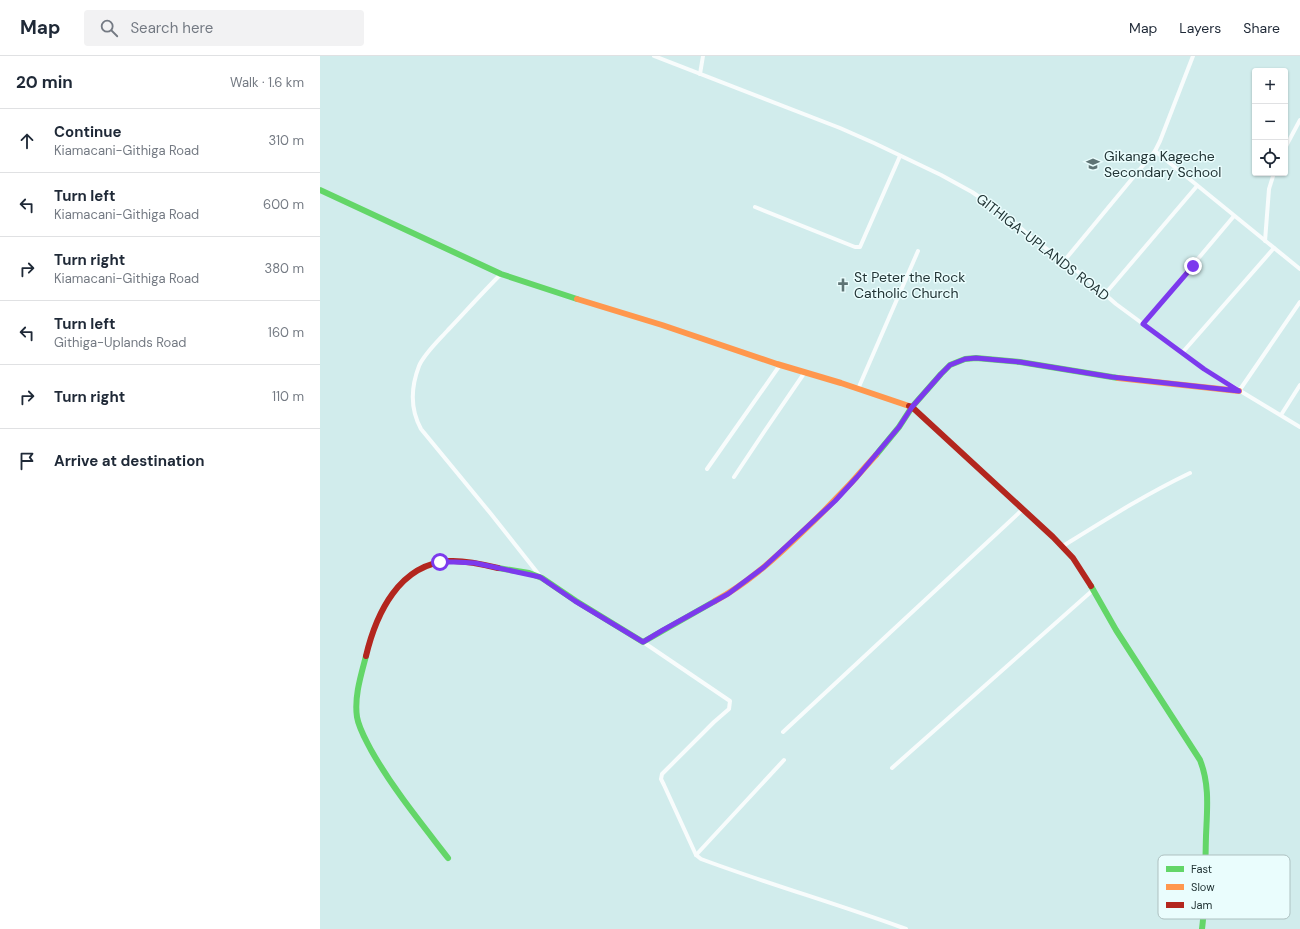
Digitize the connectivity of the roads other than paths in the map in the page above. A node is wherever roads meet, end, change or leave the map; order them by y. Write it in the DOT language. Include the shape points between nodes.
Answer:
graph roads {
  1 [pos="654,56"];
  2 [pos="703,56"];
  3 [pos="1193,56"];
  4 [pos="700,74"];
  5 [pos="1300,120"];
  6 [pos="1288,142"];
  7 [pos="1155,151"];
  8 [pos="900,156"];
  9 [pos="1273,176"];
  10 [pos="1197,186"];
  11 [pos="320,190"];
  12 [pos="755,207"];
  13 [pos="1234,216"];
  14 [pos="1265,241"];
  15 [pos="1274,248"];
  16 [pos="918,250"];
  17 [pos="1064,261"];
  18 [pos="1300,270"];
  19 [pos="501,274"];
  20 [pos="1105,294"];
  21 [pos="1300,302"];
  22 [pos="1143,324"];
  23 [pos="1182,353"];
  24 [pos="780,365"];
  25 [pos="805,372"];
  26 [pos="1300,385"];
  27 [pos="858,389"];
  28 [pos="1239,391"];
  29 [pos="912,407"];
  30 [pos="1281,415"];
  31 [pos="1300,427"];
  32 [pos="707,468"];
  33 [pos="1190,473"];
  34 [pos="734,477"];
  35 [pos="1023,509"];
  36 [pos="1063,546"];
  37 [pos="540,577"];
  38 [pos="1093,590"];
  39 [pos="643,642"];
  40 [pos="783,732"];
  41 [pos="784,760"];
  42 [pos="892,768"];
  43 [pos="696,855"];
  44 [pos="1206,855"];
  45 [pos="448,858"];
  46 [pos="1203,919"];
  47 [pos="906,929"];
  48 [pos="1202,929"];
  1 -- 4 [label="street, GITHIGA-UPLANDS ROAD"];
  2 -- 4 [label="street"];
  3 -- 7 [label="street"];
  4 -- 8 [label="street, GITHIGA-UPLANDS ROAD" via="840,128"];
  5 -- 6 [label="street"];
  7 -- 10 [label="street"];
  7 -- 17 [label="street"];
  8 -- 12 [label="street" via="860,247"];
  8 -- 17 [label="street, GITHIGA-UPLANDS ROAD" via="972,192"];
  9 -- 14 [label="street" via="1269,189"];
  10 -- 13 [label="street"];
  10 -- 20 [label="street"];
  11 -- 19 [label="street"];
  13 -- 14 [label="street"];
  13 -- 22 [label="street"];
  14 -- 15 [label="street"];
  15 -- 18 [label="street"];
  15 -- 23 [label="street"];
  16 -- 27 [label="street"];
  17 -- 20 [label="street, GITHIGA-UPLANDS ROAD"];
  19 -- 24 [label="street"];
  19 -- 37 [label="street" via="434,345 420,365 415,383 413,408 421,428"];
  20 -- 22 [label="street, GITHIGA-UPLANDS ROAD"];
  21 -- 28 [label="street"];
  22 -- 23 [label="street, GITHIGA-UPLANDS ROAD"];
  23 -- 28 [label="street, GITHIGA-UPLANDS ROAD"];
  24 -- 25 [label="street"];
  24 -- 32 [label="street"];
  25 -- 27 [label="street"];
  25 -- 34 [label="street"];
  26 -- 30 [label="street"];
  27 -- 29 [label="street"];
  28 -- 29 [label="street" via="976,358 950,365"];
  28 -- 30 [label="street, GITHIGA-UPLANDS ROAD"];
  29 -- 35 [label="street"];
  29 -- 39 [label="street" via="899,427 835,501 764,567 728,594"];
  30 -- 31 [label="street, GITHIGA-UPLANDS ROAD"];
  33 -- 36 [label="street" via="1130,505"];
  35 -- 36 [label="street"];
  35 -- 40 [label="street"];
  36 -- 38 [label="street"];
  37 -- 39 [label="street"];
  37 -- 45 [label="street" via="475,563 440,562 419,570 396,588 373,630 360,687 357,711 359,726 376,760"];
  38 -- 42 [label="street"];
  38 -- 44 [label="street" via="1204,769"];
  39 -- 43 [label="street" via="730,701 729,709 662,774 661,779"];
  41 -- 43 [label="street"];
  43 -- 47 [label="street" via="747,876"];
  46 -- 48 [label="street"];
}
